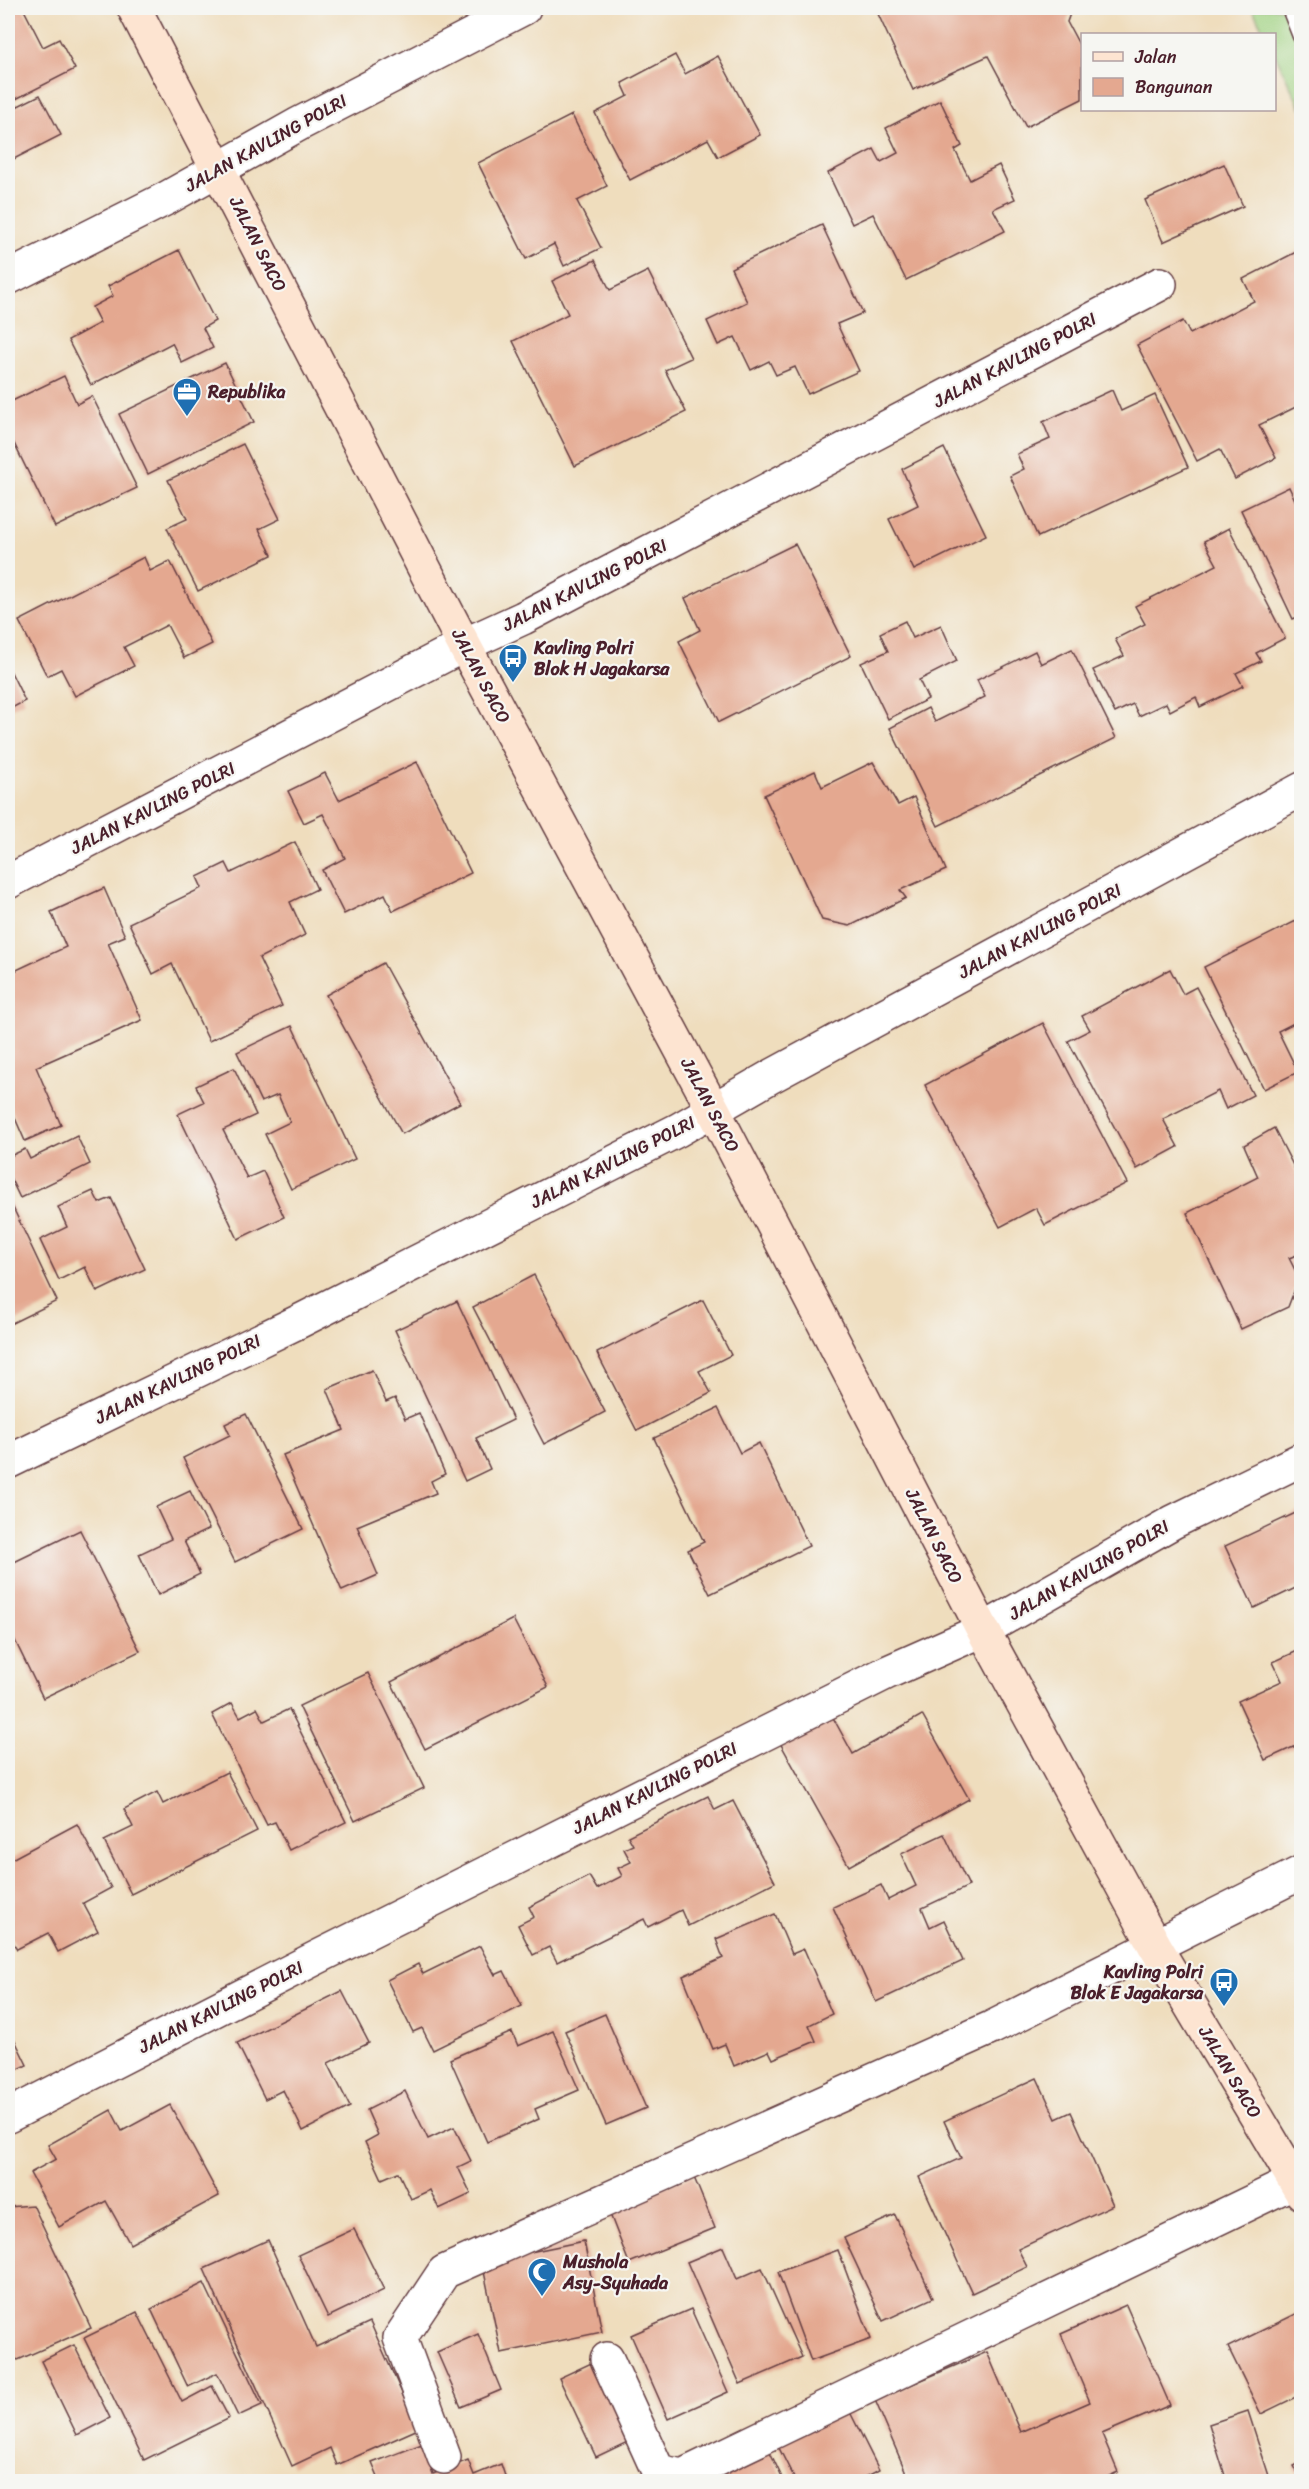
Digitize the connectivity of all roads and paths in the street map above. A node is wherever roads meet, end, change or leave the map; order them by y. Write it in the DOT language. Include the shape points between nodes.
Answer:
graph roads {
  1 [pos="134,8"];
  2 [pos="524,8"];
  3 [pos="1291,8"];
  4 [pos="1302,36"];
  5 [pos="219,168"];
  6 [pos="8,278"];
  7 [pos="1160,284"];
  8 [pos="465,645"];
  9 [pos="1302,789"];
  10 [pos="8,882"];
  11 [pos="714,1111"];
  12 [pos="1302,1459"];
  13 [pos="8,1462"];
  14 [pos="983,1630"];
  15 [pos="1302,1872"];
  16 [pos="1155,1946"];
  17 [pos="8,2116"];
  18 [pos="1298,2187"];
  19 [pos="607,2359"];
  20 [pos="444,2457"];
  1 -- 5 [label="main road, JALAN SACO"];
  2 -- 5 [label="street, JALAN KAVLING POLRI"];
  3 -- 4 [label="lane"];
  5 -- 6 [label="street, JALAN KAVLING POLRI"];
  5 -- 8 [label="main road, JALAN SACO"];
  7 -- 8 [label="street, JALAN KAVLING POLRI"];
  8 -- 10 [label="street, JALAN KAVLING POLRI"];
  8 -- 11 [label="main road, JALAN SACO"];
  9 -- 11 [label="street, JALAN KAVLING POLRI"];
  11 -- 13 [label="street, JALAN KAVLING POLRI" via="300,1321"];
  11 -- 14 [label="main road, JALAN SACO"];
  12 -- 14 [label="street, JALAN KAVLING POLRI" via="1173,1522"];
  14 -- 16 [label="main road, JALAN SACO"];
  14 -- 17 [label="street, JALAN KAVLING POLRI" via="888,1672"];
  15 -- 16 [label="street"];
  16 -- 18 [label="main road, JALAN SACO"];
  16 -- 20 [label="street" via="991,2028 444,2272 400,2338"];
  18 -- 19 [label="street" via="682,2476 658,2471"];
}
